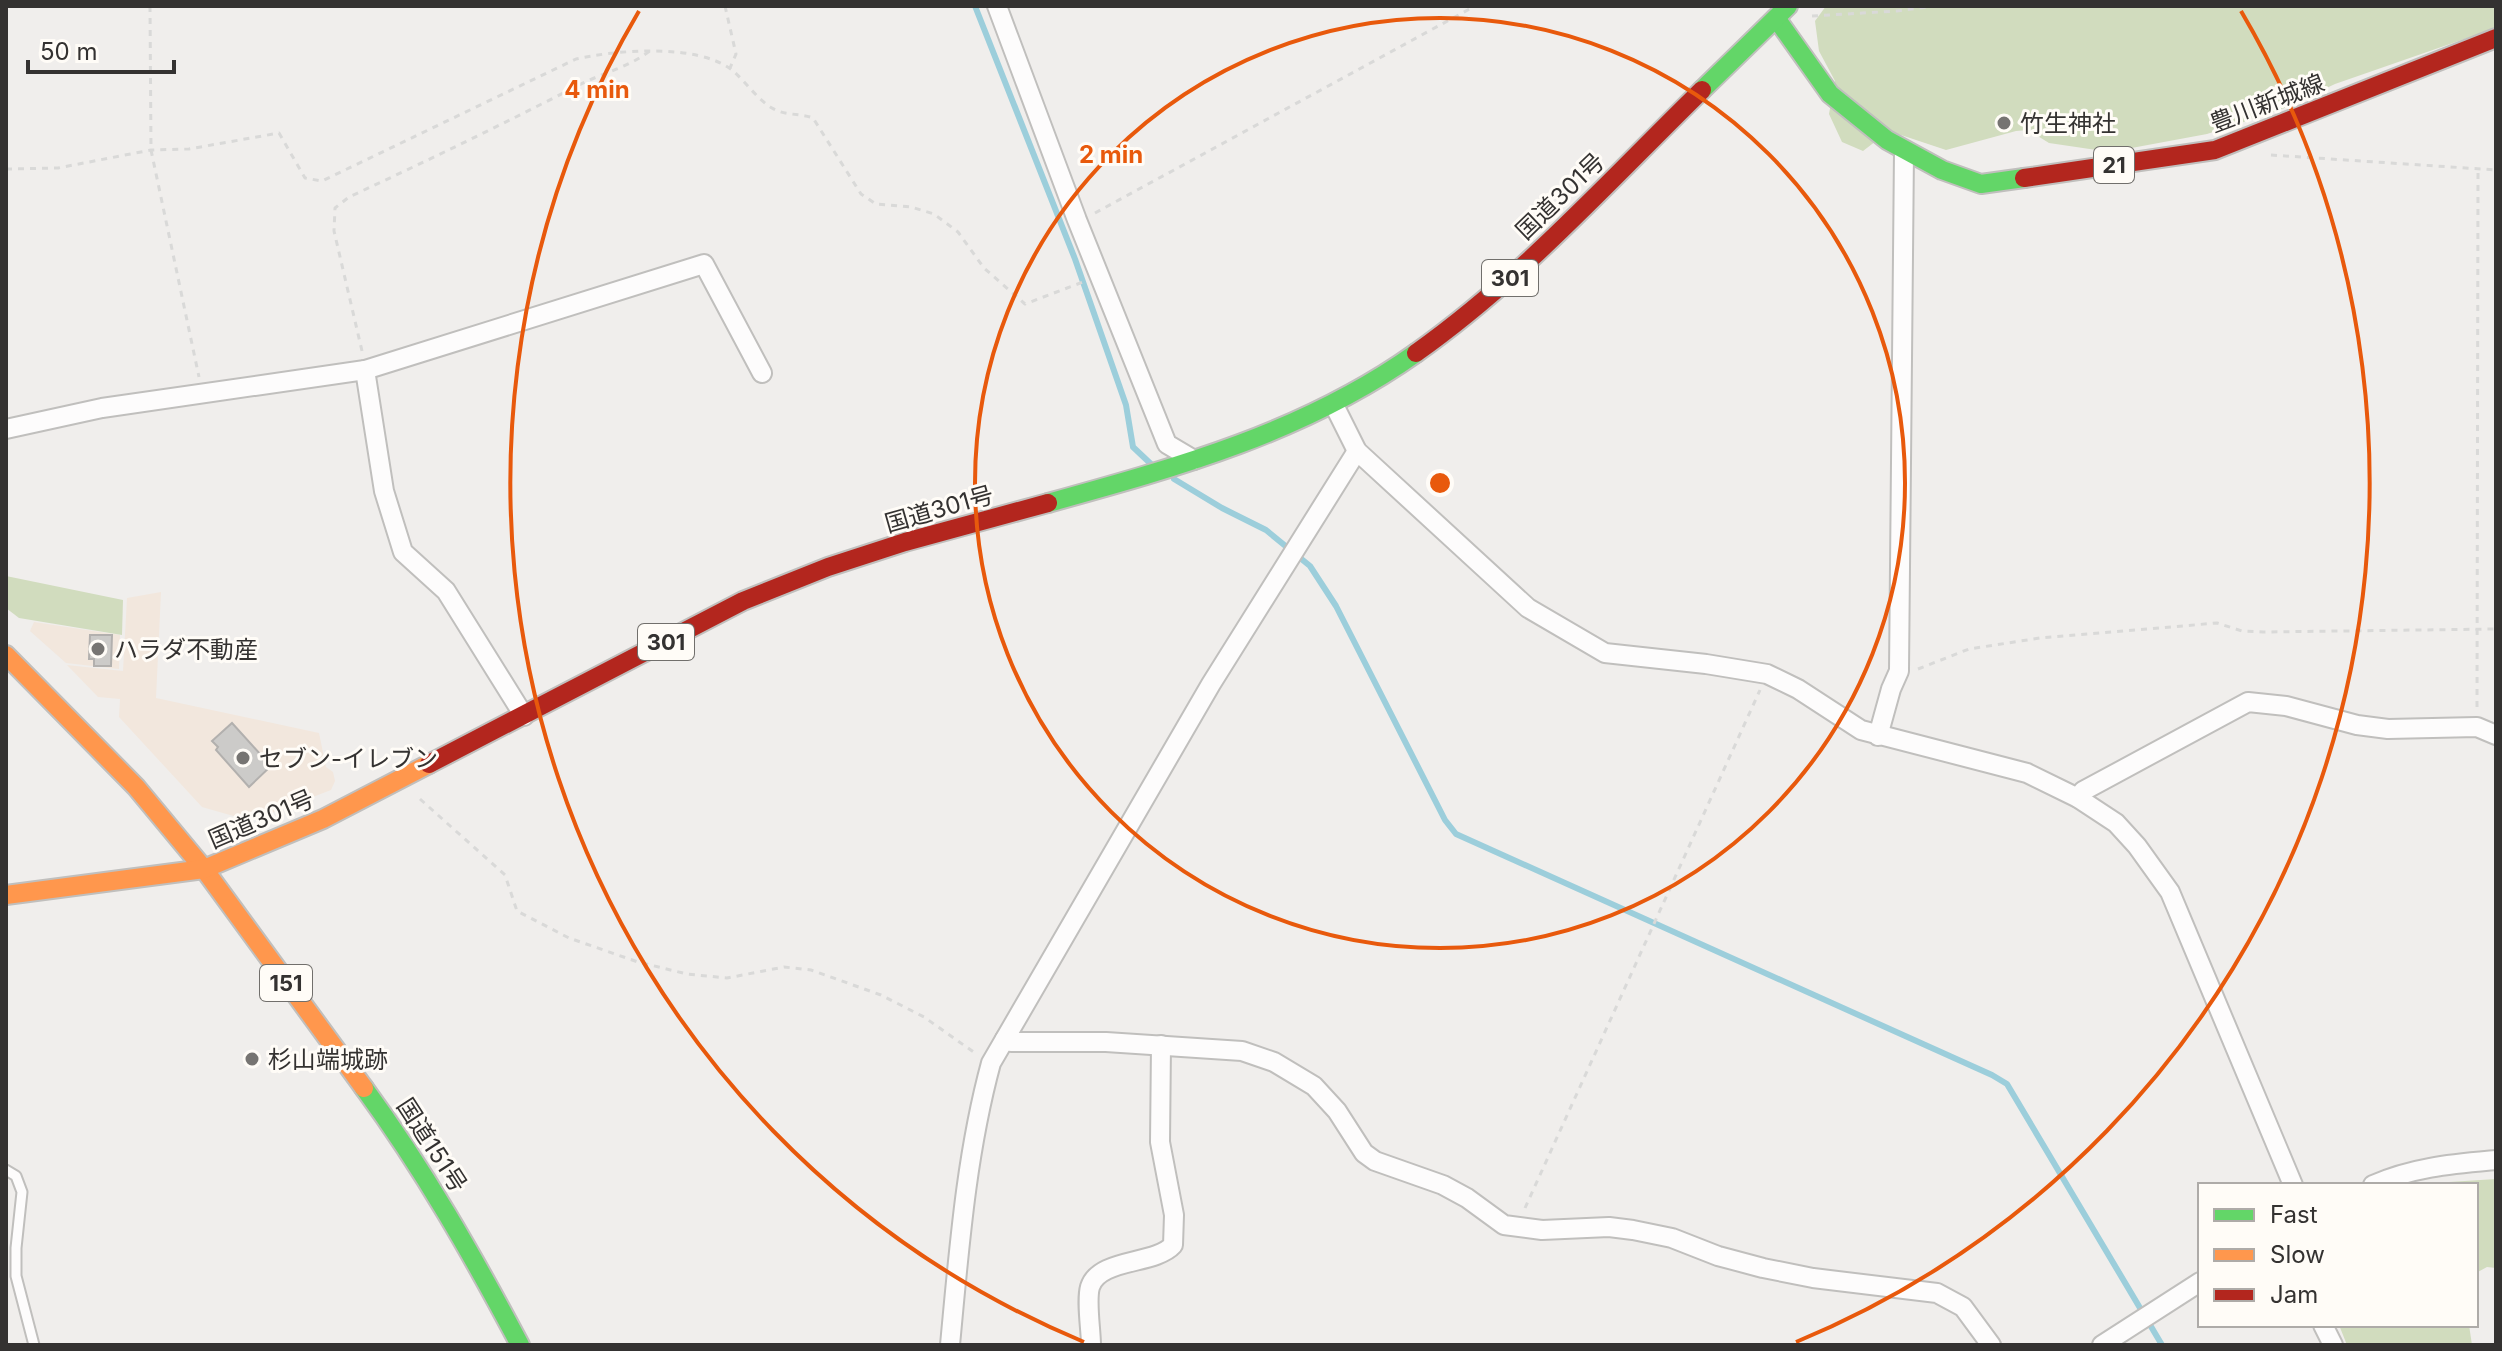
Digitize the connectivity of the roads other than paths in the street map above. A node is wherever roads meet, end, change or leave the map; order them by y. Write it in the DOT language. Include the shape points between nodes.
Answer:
graph roads {
  1 [pos="997,6"];
  2 [pos="1779,10"];
  3 [pos="2496,38"];
  4 [pos="1904,151"];
  5 [pos="365,370"];
  6 [pos="762,373"];
  7 [pos="1334,405"];
  8 [pos="6,429"];
  9 [pos="1357,451"];
  10 [pos="1185,463"];
  11 [pos="6,655"];
  12 [pos="524,716"];
  13 [pos="2496,735"];
  14 [pos="1878,736"];
  15 [pos="2078,798"];
  16 [pos="204,869"];
  17 [pos="6,895"];
  18 [pos="1005,1039"];
  19 [pos="1161,1045"];
  20 [pos="2496,1160"];
  21 [pos="6,1170"];
  22 [pos="2292,1183"];
  23 [pos="2378,1183"];
  24 [pos="2198,1283"];
  25 [pos="2324,1327"];
  26 [pos="34,1345"];
  27 [pos="520,1345"];
  28 [pos="950,1345"];
  29 [pos="1091,1345"];
  30 [pos="1991,1345"];
  31 [pos="2102,1345"];
  32 [pos="2333,1345"];
  1 -- 10 [label="street" via="1167,444"];
  2 -- 4 [label="main road, 豊川新城線 / 21" via="1836,100"];
  2 -- 7 [label="main road, 国道301号 / 301" via="1466,318"];
  3 -- 4 [label="main road, 豊川新城線 / 21" via="2215,150 1981,184"];
  4 -- 14 [label="street" via="1899,671"];
  5 -- 6 [label="street" via="704,264"];
  5 -- 8 [label="street" via="102,408"];
  5 -- 12 [label="street" via="384,491 403,552 446,591"];
  7 -- 9 [label="street"];
  7 -- 10 [label="main road, 国道301号 / 301" via="1281,430"];
  9 -- 14 [label="street" via="1528,608 1605,653 1767,674"];
  9 -- 18 [label="street" via="1211,684"];
  10 -- 12 [label="main road, 国道301号 / 301" via="828,567 743,601"];
  11 -- 16 [label="main road, 国道151号 / 151" via="136,787"];
  12 -- 16 [label="main road, 国道301号 / 301" via="323,819"];
  13 -- 15 [label="street" via="2477,727 2357,725 2248,702"];
  14 -- 15 [label="street" via="2027,773"];
  15 -- 22 [label="street" via="2116,823 2170,892"];
  16 -- 17 [label="main road, 国道301号 / 301"];
  16 -- 27 [label="main road, 国道151号 / 151" via="436,1193"];
  18 -- 19 [label="street"];
  18 -- 28 [label="street" via="991,1063 976,1117"];
  19 -- 29 [label="street" via="1160,1142 1174,1215 1173,1245 1166,1253 1097,1276 1090,1288"];
  19 -- 30 [label="street" via="1242,1051 1274,1062 1314,1086 1375,1161 1443,1185 1504,1225 1633,1230 1763,1268 1937,1293 1963,1307"];
  20 -- 23 [label="street" via="2435,1166"];
  21 -- 26 [label="lane" via="16,1176 22,1192 16,1276"];
  24 -- 31 [label="street"];
  25 -- 32 [label="street"];
}
